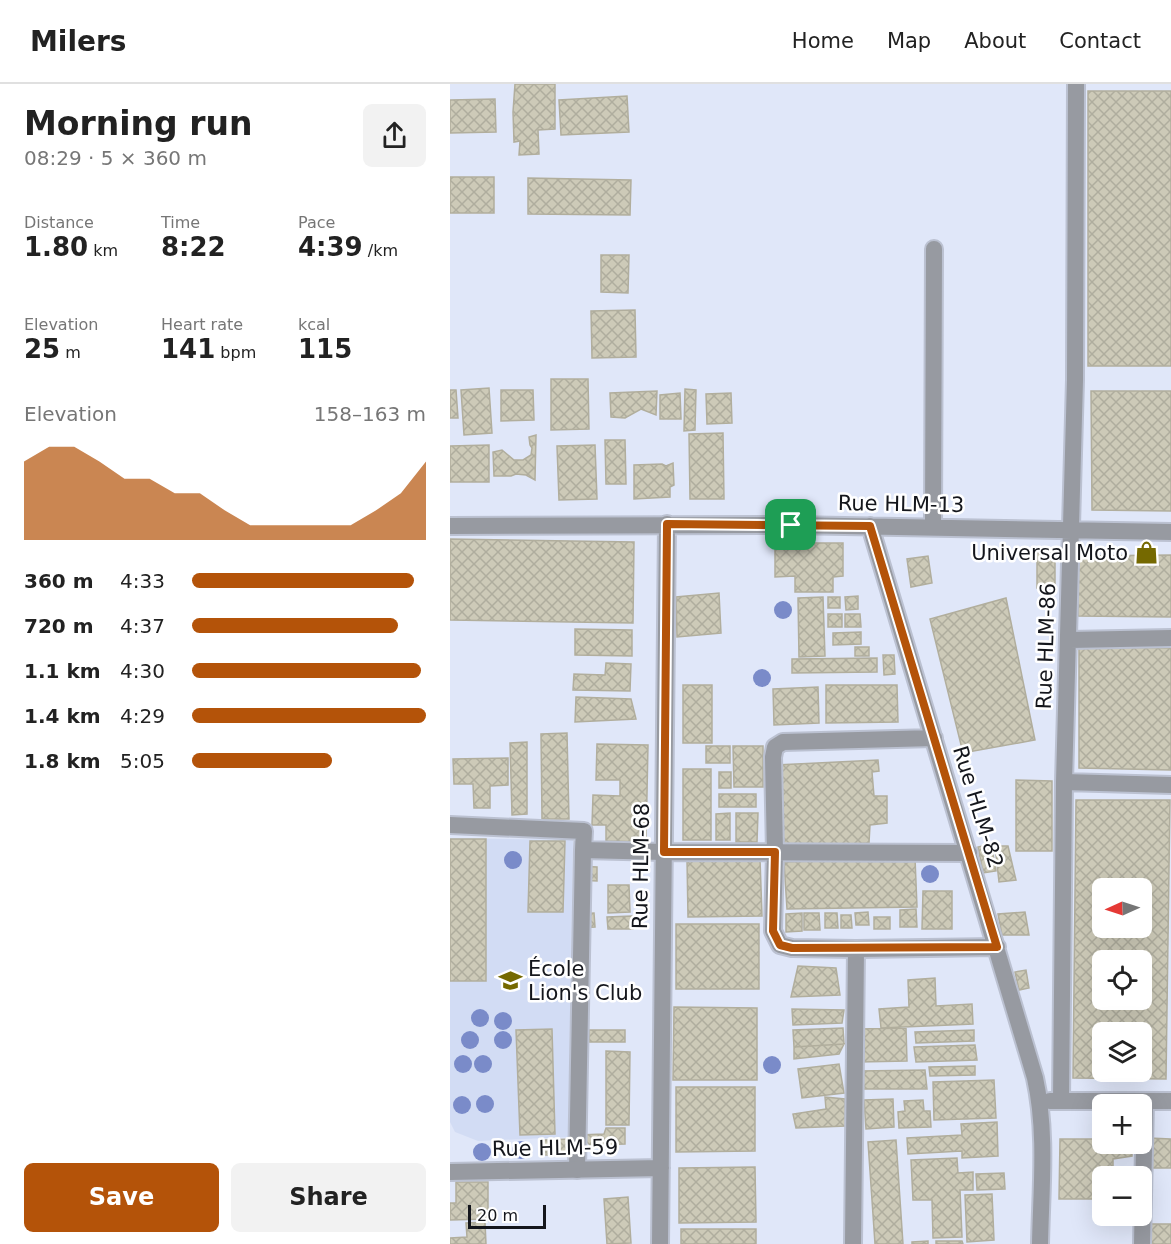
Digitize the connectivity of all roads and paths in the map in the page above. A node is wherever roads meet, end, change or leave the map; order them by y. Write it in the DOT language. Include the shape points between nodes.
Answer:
graph roads {
  1 [pos="1076,84"];
  2 [pos="934,249"];
  3 [pos="667,524"];
  4 [pos="450,526"];
  5 [pos="870,526"];
  6 [pos="933,526"];
  7 [pos="1071,531"];
  8 [pos="1171,532"];
  9 [pos="1171,638"];
  10 [pos="1070,640"];
  11 [pos="934,738"];
  12 [pos="1064,782"];
  13 [pos="1171,785"];
  14 [pos="450,825"];
  15 [pos="583,850"];
  16 [pos="664,852"];
  17 [pos="775,852"];
  18 [pos="969,853"];
  19 [pos="997,947"];
  20 [pos="856,949"];
  21 [pos="1041,1101"];
  22 [pos="1061,1101"];
  23 [pos="1092,1101"];
  24 [pos="1152,1101"];
  25 [pos="1171,1101"];
  26 [pos="1144,1154"];
  27 [pos="661,1168"];
  28 [pos="578,1170"];
  29 [pos="450,1172"];
  30 [pos="660,1244"];
  31 [pos="852,1244"];
  32 [pos="1040,1244"];
  33 [pos="1142,1244"];
  1 -- 7 [label="street, Rue HLM-86" via="1076,368"];
  2 -- 6 [label="street"];
  3 -- 4 [label="street, Rue HLM-13"];
  3 -- 5 [label="street, Rue HLM-13"];
  3 -- 16 [label="street, Rue HLM-68"];
  5 -- 6 [label="street, Rue HLM-13"];
  5 -- 11 [label="street, Rue HLM-82"];
  6 -- 7 [label="street, Rue HLM-13"];
  7 -- 8 [label="street, Rue HLM-13"];
  7 -- 10 [label="street, Rue HLM-86"];
  9 -- 10 [label="street"];
  10 -- 12 [label="street, Rue HLM-86"];
  11 -- 17 [label="street" via="783,742 775,747"];
  11 -- 18 [label="street, Rue HLM-82"];
  12 -- 13 [label="street"];
  12 -- 22 [label="street, Rue HLM-86"];
  14 -- 15 [label="street" via="584,831"];
  15 -- 16 [label="street"];
  15 -- 28 [label="street"];
  16 -- 17 [label="street"];
  16 -- 27 [label="street, Rue HLM-68"];
  17 -- 18 [label="street"];
  17 -- 20 [label="street" via="773,931 780,945"];
  18 -- 19 [label="street, Rue HLM-82"];
  19 -- 20 [label="street"];
  19 -- 21 [label="street, Rue HLM-82"];
  20 -- 31 [label="street"];
  21 -- 22 [label="street"];
  21 -- 32 [label="street"];
  22 -- 23 [label="street"];
  24 -- 25 [label="street"];
  26 -- 33 [label="street"];
  27 -- 28 [label="street, Rue HLM-59"];
  27 -- 30 [label="street, Rue HLM-68"];
  28 -- 29 [label="street, Rue HLM-59"];
}
